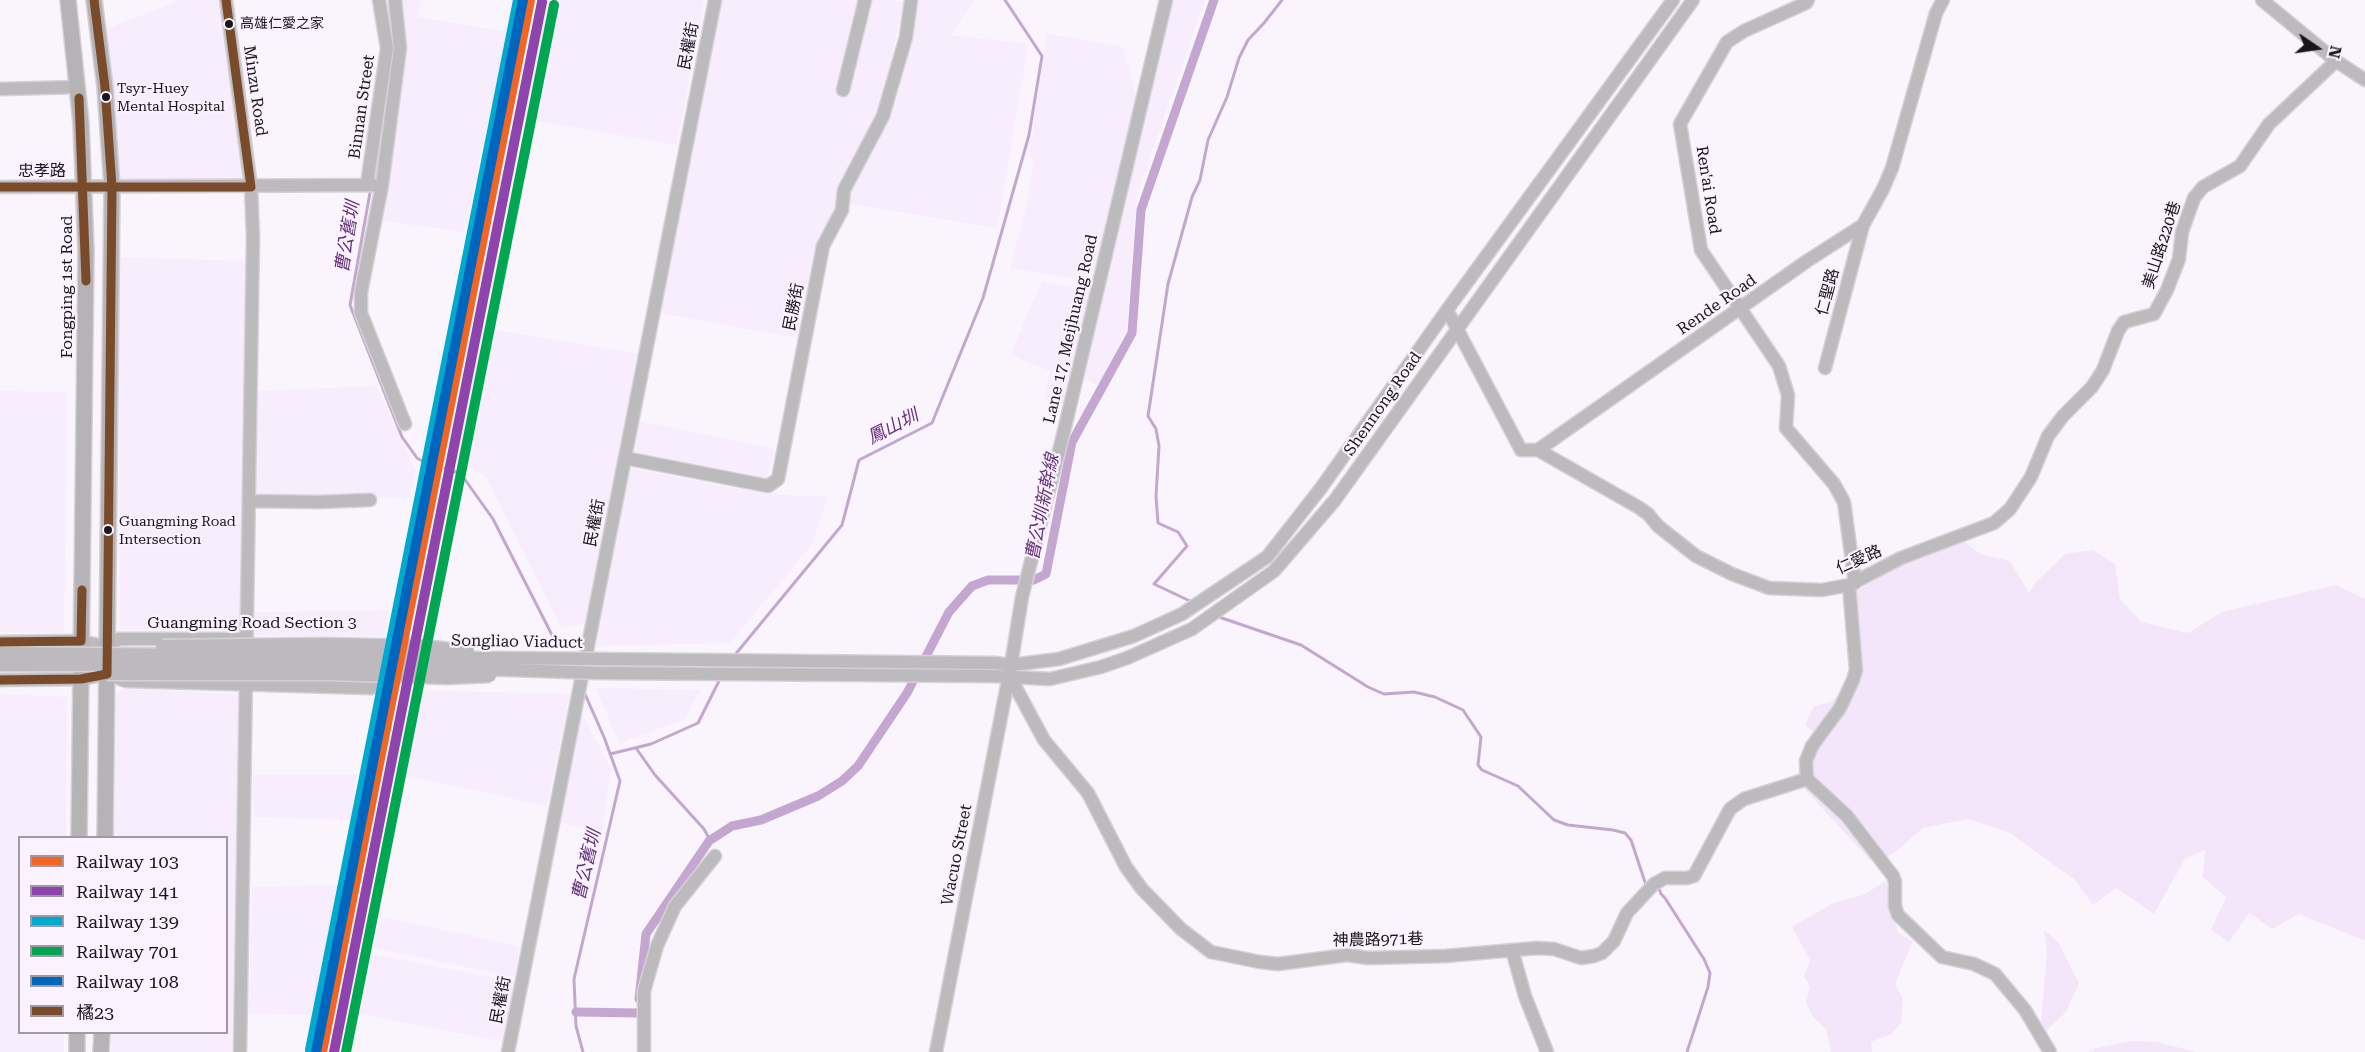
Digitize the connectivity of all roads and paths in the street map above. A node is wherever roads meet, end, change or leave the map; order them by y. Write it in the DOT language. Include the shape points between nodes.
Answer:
graph roads {
  1 [pos="68,0"];
  2 [pos="94,0"];
  3 [pos="226,0"];
  4 [pos="379,0"];
  5 [pos="395,0"];
  6 [pos="715,0"];
  7 [pos="865,0"];
  8 [pos="911,0"];
  9 [pos="1166,0"];
  10 [pos="1673,0"];
  11 [pos="1693,0"];
  12 [pos="1808,0"];
  13 [pos="1943,0"];
  14 [pos="2262,0"];
  15 [pos="2336,61"];
  16 [pos="2365,80"];
  17 [pos="78,87"];
  18 [pos="0,89"];
  19 [pos="843,90"];
  20 [pos="375,185"];
  21 [pos="0,187"];
  22 [pos="112,187"];
  23 [pos="251,187"];
  24 [pos="84,188"];
  25 [pos="1863,225"];
  26 [pos="1739,309"];
  27 [pos="1447,310"];
  28 [pos="1456,328"];
  29 [pos="2118,331"];
  30 [pos="1826,368"];
  31 [pos="405,424"];
  32 [pos="84,431"];
  33 [pos="110,432"];
  34 [pos="1538,450"];
  35 [pos="625,458"];
  36 [pos="370,500"];
  37 [pos="249,501"];
  38 [pos="1852,584"];
  39 [pos="247,639"];
  40 [pos="81,641"];
  41 [pos="0,642"];
  42 [pos="107,647"];
  43 [pos="0,653"];
  44 [pos="995,663"];
  45 [pos="0,665"];
  46 [pos="600,666"];
  47 [pos="1010,670"];
  48 [pos="107,674"];
  49 [pos="992,676"];
  50 [pos="81,679"];
  51 [pos="0,680"];
  52 [pos="246,685"];
  53 [pos="1807,779"];
  54 [pos="79,836"];
  55 [pos="105,836"];
  56 [pos="715,856"];
  57 [pos="1512,950"];
  58 [pos="77,1034"];
  59 [pos="102,1034"];
  60 [pos="77,1052"];
  61 [pos="101,1052"];
  62 [pos="240,1052"];
  63 [pos="508,1052"];
  64 [pos="644,1052"];
  65 [pos="936,1052"];
  66 [pos="1547,1052"];
  67 [pos="2050,1052"];
  1 -- 17 [label="main road, Fongping 1st Road"];
  2 -- 22 [label="main road"];
  3 -- 23 [label="street, Minzu Road"];
  4 -- 20 [label="street, Binnan Street" via="387,48"];
  5 -- 20 [label="street" via="400,48"];
  6 -- 35 [label="street, 民權街"];
  7 -- 19 [label="street"];
  8 -- 35 [label="street, 民勝街" via="906,37 883,116 844,190 842,210 823,246 778,479 768,486"];
  9 -- 47 [label="street, Lane 17, Meijhuang Road" via="1028,570"];
  10 -- 27 [label="street, Shennong Road"];
  11 -- 28 [label="street, Shennong Road"];
  12 -- 26 [label="street, Ren'ai Road" via="1727,42 1680,124 1701,250"];
  13 -- 25 [label="street, Rende Road" via="1892,168"];
  14 -- 15 [label="street"];
  15 -- 16 [label="street"];
  15 -- 29 [label="street, 美山路220巷" via="2269,124 2240,166 2203,187 2194,198 2178,259 2154,314 2124,322"];
  17 -- 18 [label="street"];
  17 -- 24 [label="main road, Fongping 1st Road"];
  20 -- 23 [label="street, 忠孝路"];
  20 -- 31 [label="street" via="361,313"];
  21 -- 24 [label="street, 忠孝路"];
  22 -- 23 [label="street, 忠孝路"];
  22 -- 24 [label="street, 忠孝路"];
  22 -- 33 [label="main road"];
  23 -- 37 [label="street, Minzu Road" via="254,237"];
  24 -- 32 [label="main road, Fongping 1st Road"];
  25 -- 26 [label="street, Rende Road"];
  25 -- 30 [label="street, 仁聖路"];
  26 -- 34 [label="street, Rende Road"];
  26 -- 38 [label="street, Ren'ai Road" via="1779,366 1788,395 1786,428 1834,484 1844,502"];
  27 -- 28 [label="street"];
  27 -- 47 [label="street, Shennong Road" via="1321,488 1267,556 1182,614 1134,636"];
  28 -- 34 [label="street" via="1521,450"];
  28 -- 47 [label="street, Shennong Road" via="1335,500 1274,571 1192,629 1127,658 1050,679"];
  29 -- 38 [label="street, 仁愛路" via="2103,370 2048,436 2031,477 2010,509 1994,523 1901,558"];
  32 -- 33 [label="main road"];
  32 -- 40 [label="main road, Fongping 1st Road"];
  33 -- 42 [label="main road"];
  34 -- 38 [label="street, 仁愛路" via="1638,507 1696,556 1732,574 1769,588 1822,590"];
  35 -- 63 [label="street, 民權街"];
  36 -- 37 [label="street"];
  37 -- 39 [label="street, Minzu Road"];
  38 -- 53 [label="street, Ren'ai Road" via="1856,670 1840,708 1812,746 1806,761"];
  39 -- 42 [label="street, Guangming Road Section 3" via="119,639"];
  39 -- 52 [label="street, Minzu Road"];
  39 -- 52 [label="street, Guangming Road Section 3" via="372,640 377,650 371,688"];
  40 -- 41 [label="street, Guangming Road Section 3"];
  40 -- 42 [label="street, Guangming Road Section 3"];
  40 -- 50 [label="main road, Fongping 1st Road"];
  42 -- 46 [label="street, Songliao Viaduct, bridge" via="424,646"];
  42 -- 48 [label="main road"];
  43 -- 46 [label="street, Songliao Viaduct, bridge"];
  44 -- 46 [label="street, Songliao Viaduct, bridge"];
  44 -- 47 [label="street, Shennong Road"];
  45 -- 46 [label="street, Songliao Viaduct, bridge"];
  46 -- 48 [label="street, Songliao Viaduct, bridge" via="447,678"];
  46 -- 49 [label="street, Songliao Viaduct, bridge"];
  47 -- 49 [label="street, Shennong Road"];
  47 -- 57 [label="street, 神農路971巷" via="1044,740 1088,793 1142,890 1211,952 1278,964 1347,955 1446,956"];
  47 -- 65 [label="street, Wacuo Street"];
  48 -- 50 [label="street, Guangming Road Section 3"];
  48 -- 52 [label="street, Guangming Road Section 3" via="126,681"];
  48 -- 55 [label="main road"];
  50 -- 51 [label="street, Guangming Road Section 3"];
  50 -- 54 [label="main road, Fongping 1st Road"];
  52 -- 62 [label="street, Minzu Road"];
  53 -- 57 [label="street, 神農路971巷" via="1744,800 1730,809 1694,876 1665,878 1654,884 1627,913 1614,941 1602,953 1581,958 1554,950"];
  53 -- 67 [label="street" via="1847,816 1893,876 1898,915 1942,957 1974,964 1995,974 2025,1010"];
  56 -- 64 [label="street" via="675,906 657,946 644,991"];
  57 -- 66 [label="street"];
  58 -- 60 [label="main road"];
  59 -- 61 [label="main road"];
}
